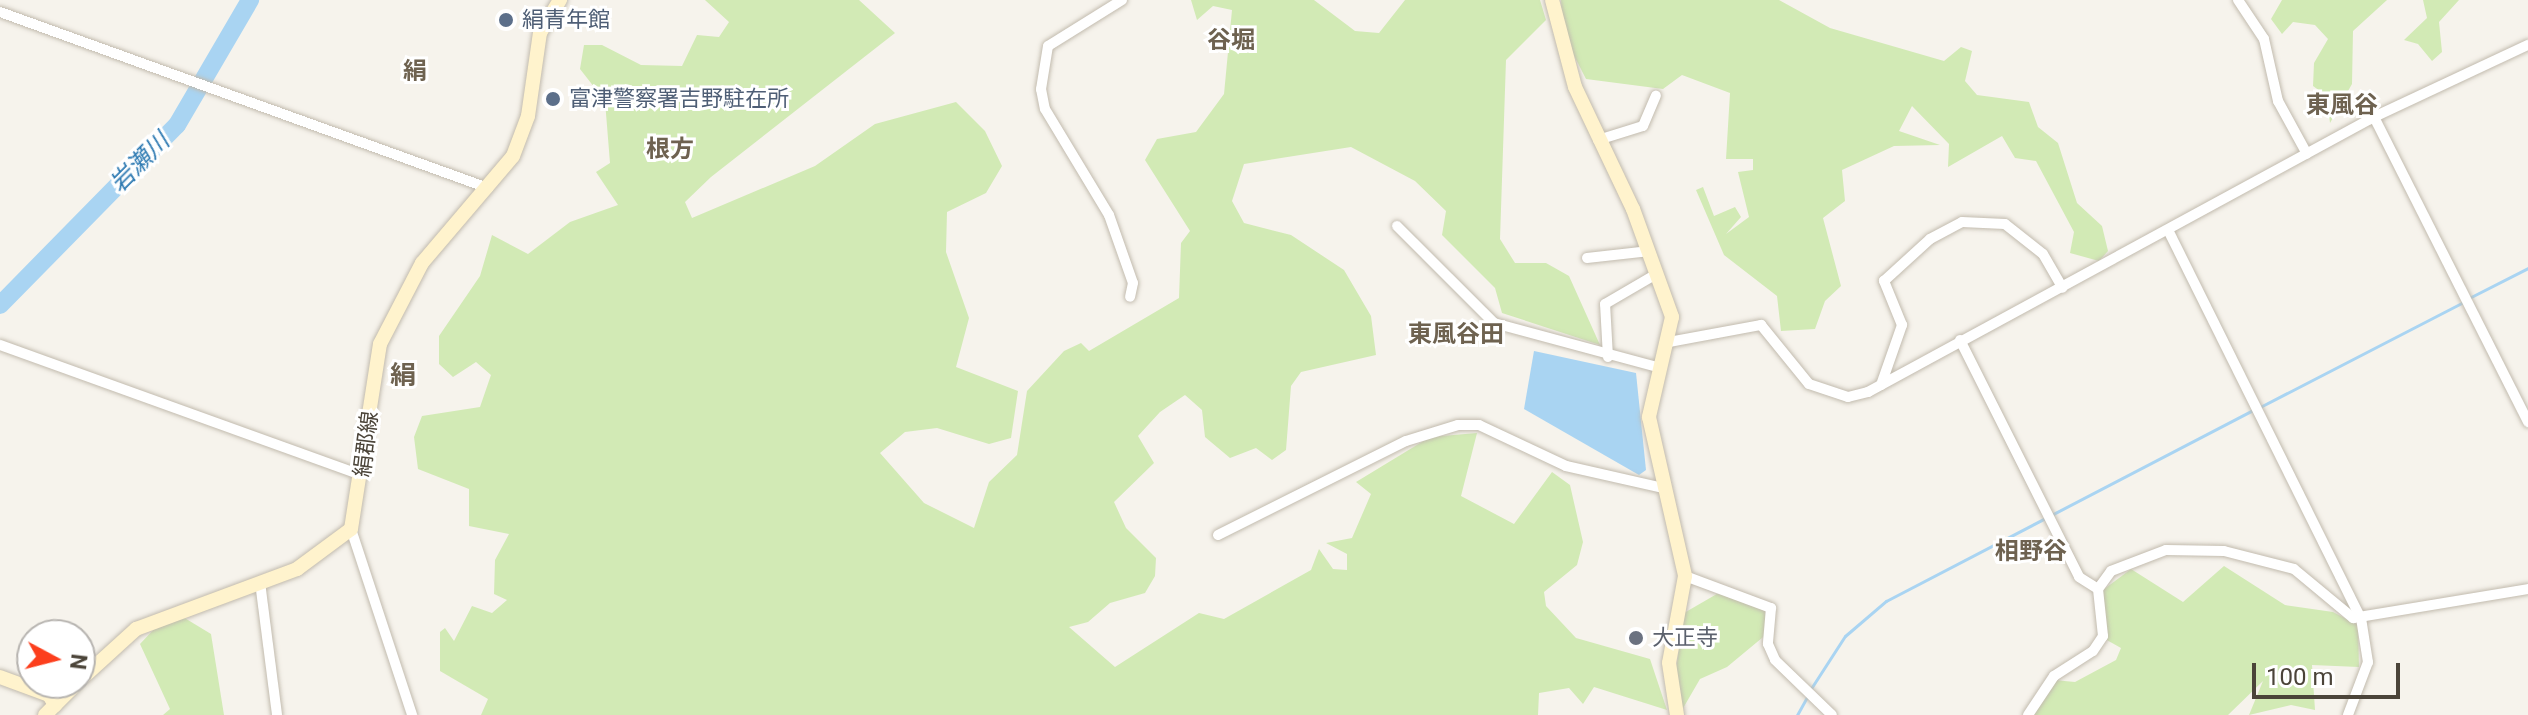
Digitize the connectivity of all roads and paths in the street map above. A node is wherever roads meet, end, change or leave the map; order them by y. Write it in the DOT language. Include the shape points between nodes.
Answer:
graph roads {
  1 [pos="560,0"];
  2 [pos="1122,0"];
  3 [pos="1552,0"];
  4 [pos="2238,0"];
  5 [pos="0,12"];
  6 [pos="2528,45"];
  7 [pos="1656,96"];
  8 [pos="2374,117"];
  9 [pos="1598,140"];
  10 [pos="2307,154"];
  11 [pos="488,188"];
  12 [pos="1397,226"];
  13 [pos="2170,234"];
  14 [pos="1650,251"];
  15 [pos="1587,258"];
  16 [pos="1658,273"];
  17 [pos="2063,288"];
  18 [pos="1130,297"];
  19 [pos="1960,340"];
  20 [pos="1669,342"];
  21 [pos="0,345"];
  22 [pos="1608,357"];
  23 [pos="1657,367"];
  24 [pos="1881,385"];
  25 [pos="2528,422"];
  26 [pos="362,475"];
  27 [pos="1663,488"];
  28 [pos="351,529"];
  29 [pos="1218,535"];
  30 [pos="1685,576"];
  31 [pos="260,582"];
  32 [pos="2098,589"];
  33 [pos="2528,589"];
  34 [pos="2361,618"];
  35 [pos="96,666"];
  36 [pos="0,677"];
  37 [pos="50,710"];
  38 [pos="277,715"];
  39 [pos="412,715"];
  40 [pos="1677,715"];
  41 [pos="1832,715"];
  42 [pos="2028,715"];
  43 [pos="2348,715"];
  1 -- 11 [label="main road, 絹郡線" via="540,33 521,138"];
  2 -- 18 [label="street" via="1048,46 1041,89 1045,109 1109,215 1133,283"];
  3 -- 9 [label="main road" via="1559,43"];
  4 -- 10 [label="street" via="2264,39 2278,101"];
  5 -- 11 [label="street"];
  6 -- 8 [label="street"];
  7 -- 9 [label="street" via="1643,126"];
  8 -- 10 [label="street"];
  8 -- 25 [label="street"];
  9 -- 14 [label="main road"];
  10 -- 13 [label="street"];
  11 -- 26 [label="main road, 絹郡線" via="422,263 384,333"];
  12 -- 22 [label="street" via="1494,323"];
  13 -- 17 [label="street"];
  13 -- 34 [label="street"];
  14 -- 15 [label="street"];
  14 -- 16 [label="main road"];
  16 -- 20 [label="main road" via="1672,317"];
  16 -- 22 [label="street" via="1605,304"];
  17 -- 19 [label="street"];
  17 -- 24 [label="street" via="2043,254 2005,224 1977,219 1940,234 1884,281 1902,325"];
  19 -- 24 [label="street"];
  19 -- 32 [label="street" via="2079,577"];
  20 -- 23 [label="main road"];
  20 -- 24 [label="street" via="1761,325 1809,384 1848,397"];
  21 -- 26 [label="street"];
  22 -- 23 [label="street"];
  23 -- 27 [label="main road" via="1649,417"];
  26 -- 28 [label="main road, 絹郡線"];
  27 -- 29 [label="street" via="1566,466 1479,425 1458,425 1406,441"];
  27 -- 30 [label="main road"];
  28 -- 31 [label="main road" via="319,557"];
  28 -- 39 [label="street"];
  30 -- 40 [label="main road" via="1669,663"];
  30 -- 41 [label="street" via="1771,608 1768,644 1801,687"];
  31 -- 35 [label="main road" via="136,629"];
  31 -- 38 [label="street"];
  32 -- 34 [label="street" via="2128,560 2166,550 2224,551 2294,569"];
  32 -- 42 [label="street" via="2103,636 2093,651 2054,676"];
  33 -- 34 [label="street"];
  34 -- 43 [label="street" via="2368,662"];
  36 -- 37 [label="main road" via="49,695"];
}
